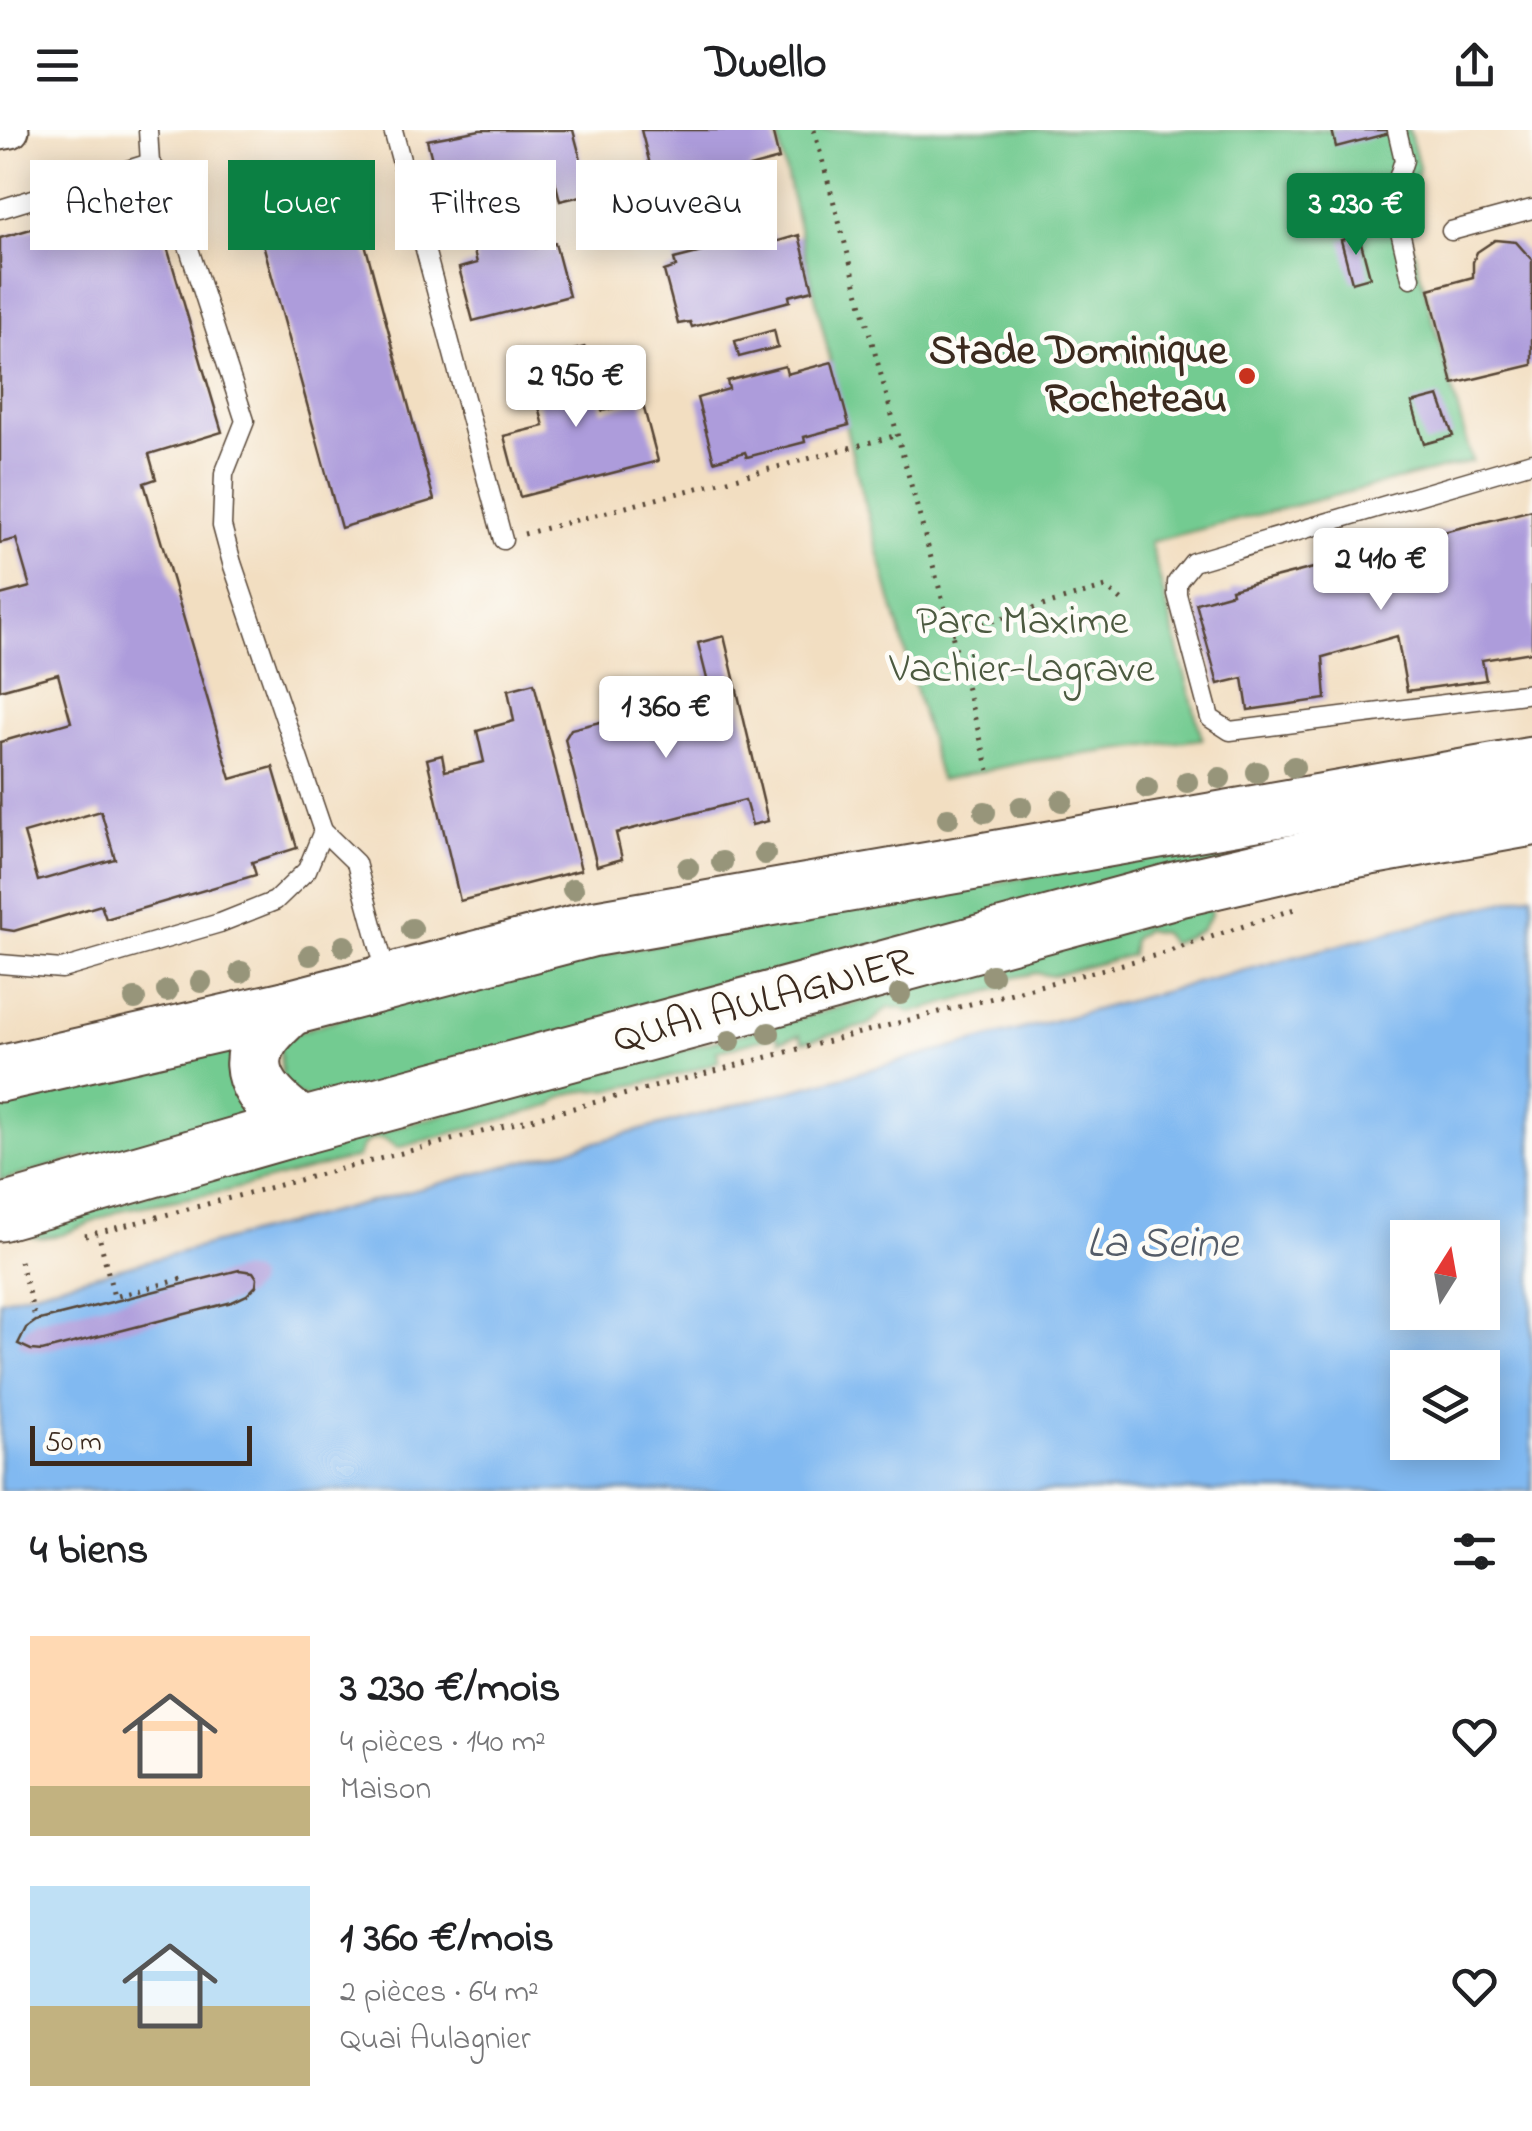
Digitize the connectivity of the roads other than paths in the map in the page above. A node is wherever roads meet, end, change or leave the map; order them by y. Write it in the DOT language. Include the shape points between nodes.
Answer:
graph roads {
  1 [pos="12,130"];
  2 [pos="148,130"];
  3 [pos="393,130"];
  4 [pos="1397,130"];
  5 [pos="0,132"];
  6 [pos="150,160"];
  7 [pos="30,200"];
  8 [pos="0,209"];
  9 [pos="1532,209"];
  10 [pos="1451,231"];
  11 [pos="189,250"];
  12 [pos="1412,278"];
  13 [pos="1532,462"];
  14 [pos="503,540"];
  15 [pos="1532,693"];
  16 [pos="1532,764"];
  17 [pos="1532,818"];
  18 [pos="323,830"];
  19 [pos="0,964"];
  20 [pos="389,981"];
  21 [pos="289,1008"];
  22 [pos="0,1042"];
  23 [pos="26,1067"];
  24 [pos="302,1126"];
  25 [pos="10,1237"];
  1 -- 5 [label="street"];
  2 -- 6 [label="lane"];
  3 -- 14 [label="lane"];
  4 -- 12 [label="lane" via="1404,160 1392,198"];
  7 -- 8 [label="lane"];
  9 -- 10 [label="lane"];
  11 -- 18 [label="lane" via="245,421 224,474 222,526"];
  13 -- 15 [label="lane" via="1193,562 1177,582 1210,718 1230,730"];
  16 -- 20 [label="main road" via="590,929"];
  17 -- 24 [label="main road, QUAI AULAGNIER" via="1179,889"];
  18 -- 19 [label="lane" via="307,870 276,901 62,969"];
  18 -- 20 [label="lane" via="356,864"];
  20 -- 21 [label="main road"];
  21 -- 23 [label="main road"];
  21 -- 24 [label="main road" via="263,1035 256,1071 268,1101"];
  22 -- 23 [label="main road"];
  24 -- 25 [label="main road, QUAI AULAGNIER"];
}
